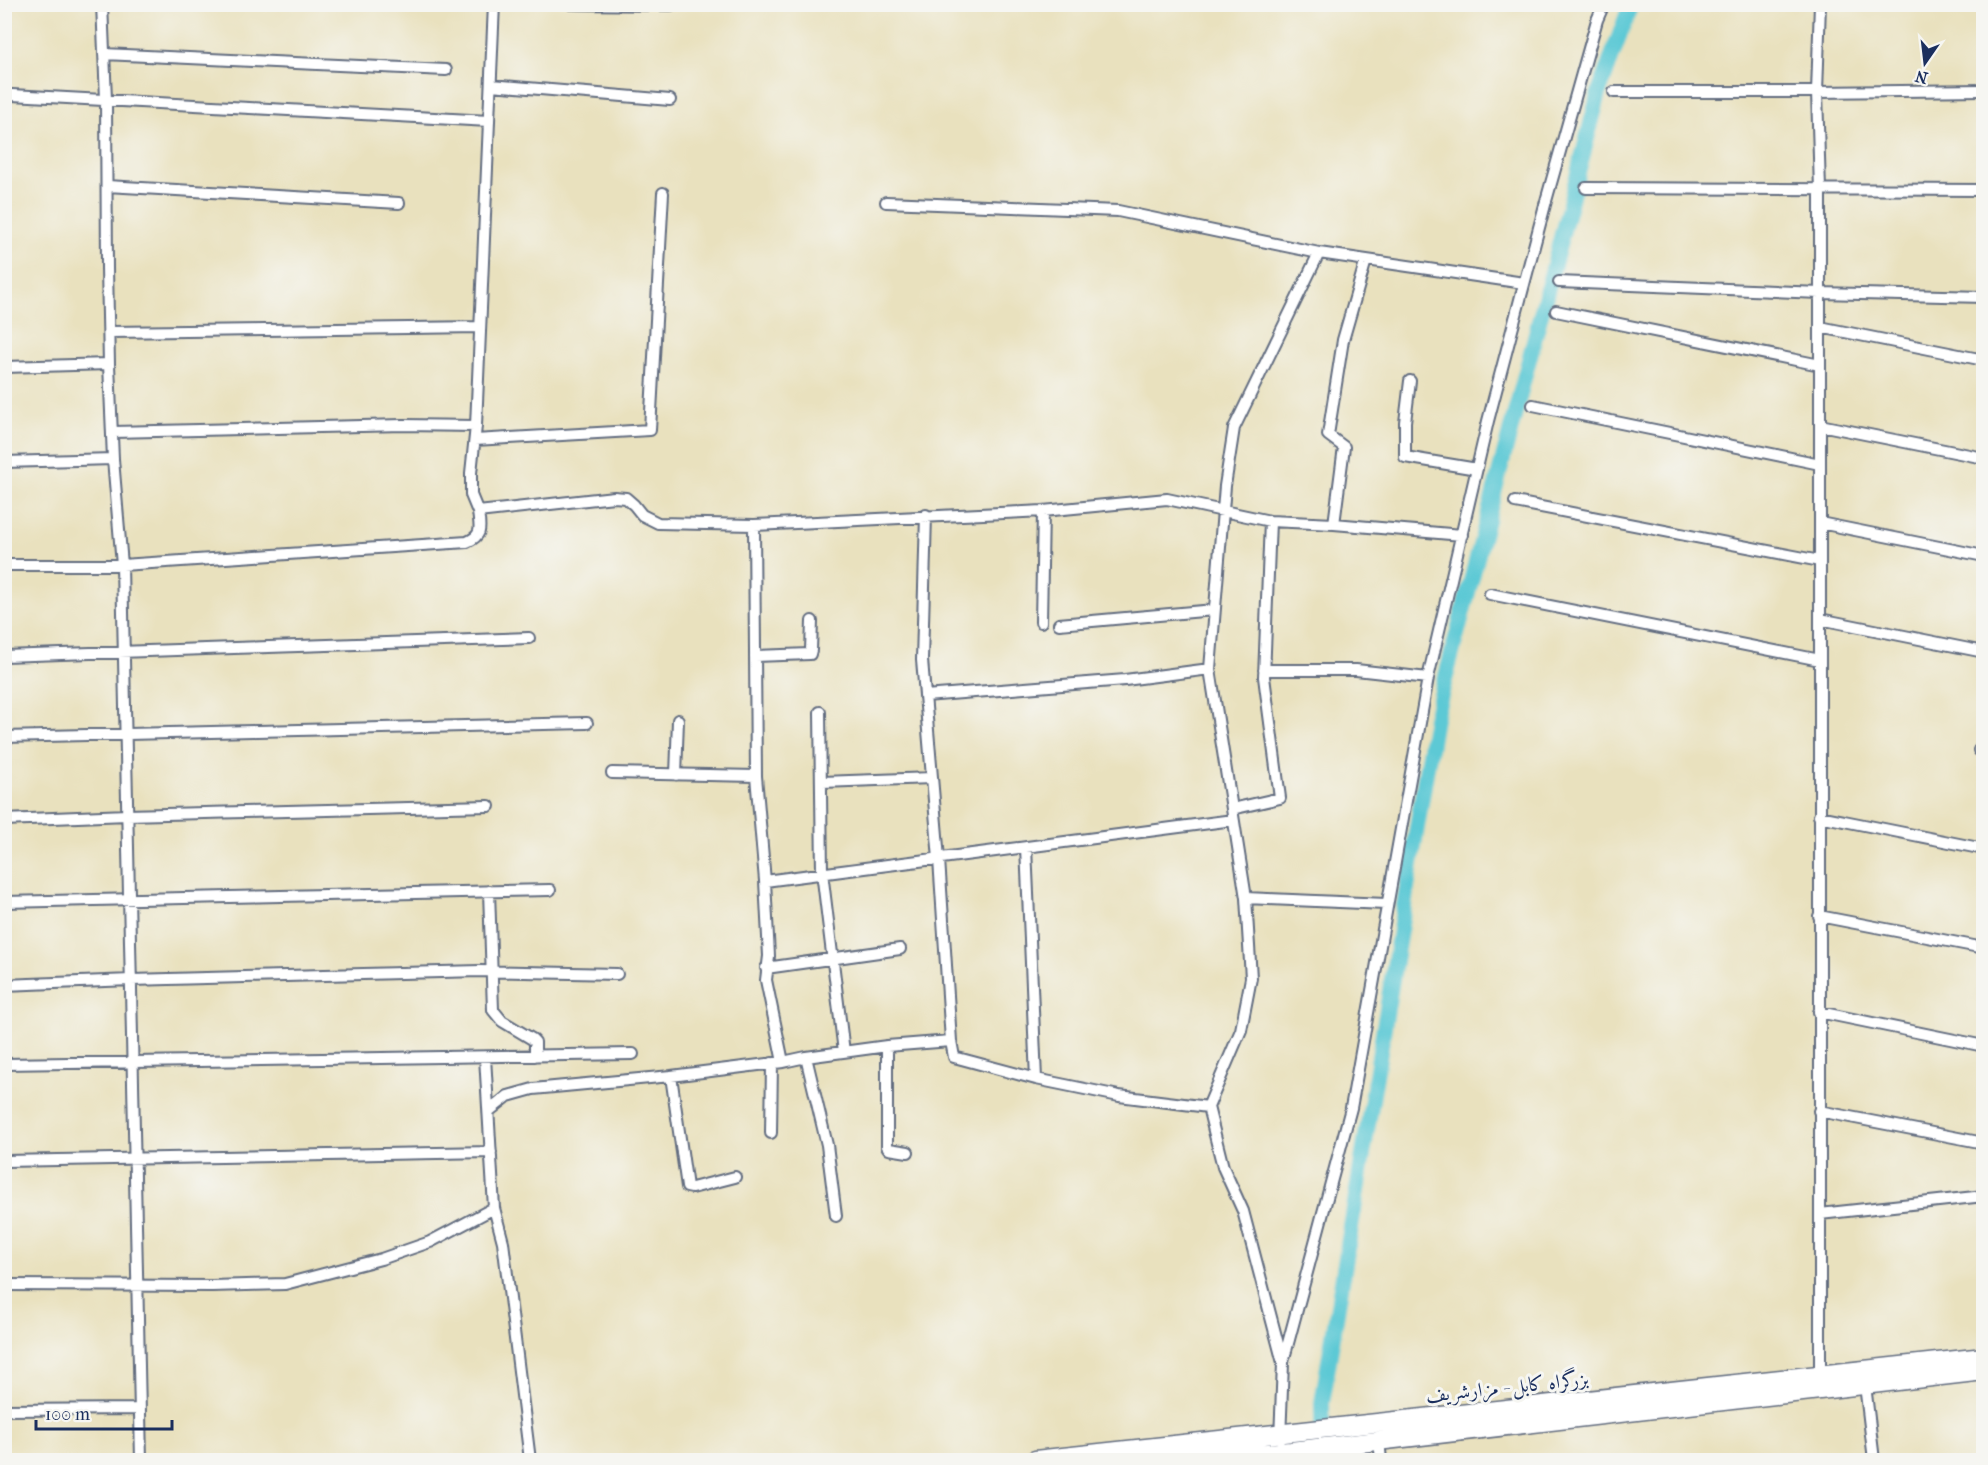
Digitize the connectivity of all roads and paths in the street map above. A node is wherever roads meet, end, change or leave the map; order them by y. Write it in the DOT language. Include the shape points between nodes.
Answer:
graph roads {
  1 [pos="102,4"];
  2 [pos="494,4"];
  3 [pos="570,4"];
  4 [pos="1604,4"];
  5 [pos="1820,4"];
  6 [pos="671,5"];
  7 [pos="104,54"];
  8 [pos="446,70"];
  9 [pos="491,85"];
  10 [pos="1983,90"];
  11 [pos="1614,92"];
  12 [pos="1817,92"];
  13 [pos="12,95"];
  14 [pos="106,99"];
  15 [pos="670,100"];
  16 [pos="489,121"];
  17 [pos="107,186"];
  18 [pos="1586,188"];
  19 [pos="1820,190"];
  20 [pos="1983,190"];
  21 [pos="663,193"];
  22 [pos="886,202"];
  23 [pos="399,203"];
  24 [pos="1319,253"];
  25 [pos="1366,260"];
  26 [pos="1560,282"];
  27 [pos="1524,283"];
  28 [pos="1820,293"];
  29 [pos="1983,297"];
  30 [pos="1556,311"];
  31 [pos="480,327"];
  32 [pos="1820,327"];
  33 [pos="110,332"];
  34 [pos="1983,360"];
  35 [pos="109,364"];
  36 [pos="1820,365"];
  37 [pos="4,367"];
  38 [pos="1410,381"];
  39 [pos="1533,405"];
  40 [pos="1820,425"];
  41 [pos="476,426"];
  42 [pos="113,432"];
  43 [pos="475,440"];
  44 [pos="1983,458"];
  45 [pos="113,459"];
  46 [pos="4,462"];
  47 [pos="1820,464"];
  48 [pos="1477,469"];
  49 [pos="1515,502"];
  50 [pos="1044,510"];
  51 [pos="1224,511"];
  52 [pos="478,512"];
  53 [pos="926,515"];
  54 [pos="1270,521"];
  55 [pos="1820,523"];
  56 [pos="1334,524"];
  57 [pos="754,525"];
  58 [pos="1461,535"];
  59 [pos="1983,556"];
  60 [pos="1820,561"];
  61 [pos="122,565"];
  62 [pos="4,566"];
  63 [pos="1490,594"];
  64 [pos="1214,609"];
  65 [pos="1820,619"];
  66 [pos="812,621"];
  67 [pos="1041,622"];
  68 [pos="1059,624"];
  69 [pos="529,639"];
  70 [pos="124,651"];
  71 [pos="1983,652"];
  72 [pos="4,656"];
  73 [pos="755,656"];
  74 [pos="1820,660"];
  75 [pos="1210,669"];
  76 [pos="1264,670"];
  77 [pos="1428,678"];
  78 [pos="925,696"];
  79 [pos="820,711"];
  80 [pos="678,720"];
  81 [pos="587,723"];
  82 [pos="125,734"];
  83 [pos="4,737"];
  84 [pos="612,773"];
  85 [pos="676,775"];
  86 [pos="756,776"];
  87 [pos="932,778"];
  88 [pos="822,782"];
  89 [pos="489,806"];
  90 [pos="1232,814"];
  91 [pos="127,815"];
  92 [pos="1819,816"];
  93 [pos="4,820"];
  94 [pos="1026,847"];
  95 [pos="1983,849"];
  96 [pos="939,859"];
  97 [pos="822,872"];
  98 [pos="765,881"];
  99 [pos="550,890"];
  100 [pos="489,891"];
  101 [pos="129,898"];
  102 [pos="1246,898"];
  103 [pos="4,902"];
  104 [pos="1386,904"];
  105 [pos="1819,916"];
  106 [pos="1983,948"];
  107 [pos="900,949"];
  108 [pos="831,958"];
  109 [pos="766,968"];
  110 [pos="491,972"];
  111 [pos="617,974"];
  112 [pos="131,980"];
  113 [pos="4,985"];
  114 [pos="1819,1012"];
  115 [pos="951,1041"];
  116 [pos="887,1046"];
  117 [pos="1983,1046"];
  118 [pos="844,1052"];
  119 [pos="633,1054"];
  120 [pos="535,1056"];
  121 [pos="485,1057"];
  122 [pos="806,1057"];
  123 [pos="133,1062"];
  124 [pos="778,1063"];
  125 [pos="4,1064"];
  126 [pos="671,1076"];
  127 [pos="1036,1079"];
  128 [pos="1208,1107"];
  129 [pos="489,1111"];
  130 [pos="1820,1111"];
  131 [pos="771,1133"];
  132 [pos="1983,1143"];
  133 [pos="491,1152"];
  134 [pos="908,1152"];
  135 [pos="135,1158"];
  136 [pos="4,1161"];
  137 [pos="735,1177"];
  138 [pos="1983,1196"];
  139 [pos="494,1208"];
  140 [pos="1820,1214"];
  141 [pos="836,1216"];
  142 [pos="4,1285"];
  143 [pos="138,1285"];
  144 [pos="1983,1357"];
  145 [pos="1283,1363"];
  146 [pos="1983,1371"];
  147 [pos="1820,1382"];
  148 [pos="1865,1385"];
  149 [pos="139,1409"];
  150 [pos="4,1410"];
  151 [pos="1356,1434"];
  152 [pos="1379,1440"];
  153 [pos="1284,1446"];
  154 [pos="141,1461"];
  155 [pos="530,1461"];
  156 [pos="1035,1461"];
  157 [pos="1178,1461"];
  158 [pos="1382,1461"];
  159 [pos="1874,1461"];
  1 -- 7 [label="street"];
  2 -- 9 [label="street"];
  3 -- 6 [label="street"];
  4 -- 27 [label="street" via="1596,20"];
  5 -- 12 [label="street"];
  7 -- 8 [label="street"];
  7 -- 14 [label="street"];
  9 -- 15 [label="street"];
  9 -- 16 [label="street"];
  10 -- 12 [label="street"];
  11 -- 12 [label="street"];
  12 -- 19 [label="street"];
  13 -- 14 [label="street"];
  14 -- 16 [label="street"];
  14 -- 17 [label="street"];
  16 -- 31 [label="street"];
  17 -- 23 [label="street"];
  17 -- 33 [label="street"];
  18 -- 19 [label="street"];
  19 -- 20 [label="street"];
  19 -- 28 [label="street"];
  21 -- 43 [label="street" via="650,430"];
  22 -- 24 [label="street" via="1118,211"];
  24 -- 25 [label="street"];
  24 -- 51 [label="street" via="1234,428"];
  25 -- 27 [label="street"];
  25 -- 56 [label="street" via="1343,340 1328,435 1344,447"];
  26 -- 28 [label="street"];
  27 -- 48 [label="street"];
  28 -- 29 [label="street"];
  28 -- 32 [label="street"];
  30 -- 36 [label="street"];
  31 -- 33 [label="street"];
  31 -- 41 [label="street"];
  32 -- 34 [label="street"];
  32 -- 36 [label="street"];
  33 -- 35 [label="street"];
  35 -- 37 [label="street"];
  35 -- 42 [label="street"];
  36 -- 40 [label="street"];
  38 -- 48 [label="street" via="1406,457"];
  39 -- 47 [label="street"];
  40 -- 44 [label="street"];
  40 -- 47 [label="street"];
  41 -- 42 [label="street"];
  41 -- 43 [label="street"];
  42 -- 45 [label="street"];
  43 -- 52 [label="street" via="471,495"];
  45 -- 46 [label="street"];
  45 -- 61 [label="street"];
  47 -- 55 [label="street"];
  48 -- 58 [label="street"];
  49 -- 60 [label="street"];
  50 -- 51 [label="street" via="1167,499"];
  50 -- 53 [label="street"];
  50 -- 67 [label="street"];
  51 -- 54 [label="street"];
  51 -- 64 [label="street"];
  52 -- 57 [label="street" via="614,497 626,498 642,515 658,523"];
  52 -- 61 [label="street" via="481,530 467,542"];
  53 -- 57 [label="street"];
  53 -- 78 [label="street" via="922,660"];
  54 -- 56 [label="street"];
  54 -- 76 [label="street"];
  55 -- 59 [label="street"];
  55 -- 60 [label="street"];
  56 -- 58 [label="street"];
  57 -- 73 [label="street"];
  58 -- 77 [label="street"];
  60 -- 65 [label="street"];
  61 -- 62 [label="street"];
  61 -- 70 [label="street"];
  63 -- 74 [label="street"];
  64 -- 68 [label="street"];
  64 -- 75 [label="street"];
  65 -- 71 [label="street"];
  65 -- 74 [label="street"];
  66 -- 73 [label="street" via="810,654"];
  69 -- 70 [label="street"];
  70 -- 72 [label="street"];
  70 -- 82 [label="street"];
  73 -- 86 [label="street"];
  74 -- 92 [label="street"];
  75 -- 78 [label="street"];
  75 -- 90 [label="street"];
  76 -- 77 [label="street" via="1356,670"];
  76 -- 90 [label="street" via="1280,798"];
  77 -- 104 [label="street"];
  78 -- 87 [label="street"];
  79 -- 88 [label="street"];
  80 -- 85 [label="street"];
  81 -- 82 [label="street"];
  82 -- 83 [label="street"];
  82 -- 91 [label="street"];
  84 -- 85 [label="street"];
  85 -- 86 [label="street"];
  86 -- 98 [label="street"];
  87 -- 88 [label="street"];
  87 -- 96 [label="street"];
  88 -- 97 [label="street"];
  89 -- 91 [label="street"];
  90 -- 94 [label="street"];
  90 -- 102 [label="street"];
  91 -- 93 [label="street"];
  91 -- 101 [label="street"];
  92 -- 95 [label="street"];
  92 -- 105 [label="street"];
  94 -- 96 [label="street"];
  94 -- 127 [label="street"];
  96 -- 97 [label="street"];
  96 -- 115 [label="street"];
  97 -- 98 [label="street"];
  97 -- 108 [label="street"];
  98 -- 109 [label="street" via="769,956"];
  99 -- 100 [label="street"];
  100 -- 101 [label="street"];
  100 -- 110 [label="street"];
  101 -- 103 [label="street"];
  101 -- 112 [label="street"];
  102 -- 104 [label="street"];
  102 -- 128 [label="street" via="1251,978 1242,1030"];
  104 -- 145 [label="street" via="1351,1108"];
  105 -- 106 [label="street"];
  105 -- 114 [label="street"];
  107 -- 108 [label="street"];
  108 -- 109 [label="street"];
  108 -- 118 [label="street"];
  109 -- 124 [label="street"];
  110 -- 111 [label="street"];
  110 -- 112 [label="street"];
  110 -- 120 [label="street" via="493,1010 502,1021 535,1042"];
  112 -- 113 [label="street"];
  112 -- 123 [label="street"];
  114 -- 117 [label="street"];
  114 -- 130 [label="street"];
  115 -- 116 [label="street"];
  115 -- 127 [label="street" via="956,1058"];
  116 -- 118 [label="street"];
  116 -- 134 [label="street" via="887,1146"];
  118 -- 122 [label="street"];
  119 -- 120 [label="street"];
  120 -- 121 [label="street"];
  121 -- 123 [label="street"];
  121 -- 129 [label="street"];
  122 -- 124 [label="street"];
  122 -- 141 [label="street" via="827,1145"];
  123 -- 125 [label="street"];
  123 -- 135 [label="street"];
  124 -- 126 [label="street"];
  124 -- 131 [label="street"];
  126 -- 129 [label="street" via="533,1089 508,1096"];
  126 -- 137 [label="street" via="687,1187"];
  127 -- 128 [label="street" via="1119,1096"];
  128 -- 145 [label="street" via="1222,1167 1243,1210"];
  129 -- 133 [label="street"];
  130 -- 132 [label="street"];
  130 -- 140 [label="street"];
  133 -- 135 [label="street"];
  133 -- 139 [label="street"];
  135 -- 136 [label="street"];
  135 -- 143 [label="street"];
  138 -- 140 [label="street"];
  139 -- 143 [label="street" via="430,1242 285,1284"];
  139 -- 155 [label="street" via="503,1242"];
  140 -- 147 [label="street"];
  142 -- 143 [label="street"];
  143 -- 149 [label="street"];
  144 -- 147 [label="highway, بزرگراه کابل - مزارشریف"];
  145 -- 153 [label="street"];
  146 -- 148 [label="highway, بزرگراه کابل - مزارشریف"];
  147 -- 148 [label="highway, بزرگراه کابل - مزارشریف"];
  147 -- 151 [label="highway, بزرگراه کابل - مزارشریف"];
  147 -- 152 [label="highway, بزرگراه کابل - مزارشریف"];
  148 -- 159 [label="street"];
  149 -- 150 [label="street"];
  149 -- 154 [label="street"];
  151 -- 152 [label="highway, بزرگراه کابل - مزارشریف"];
  151 -- 153 [label="highway, بزرگراه کابل - مزارشریف"];
  152 -- 158 [label="street"];
  153 -- 156 [label="highway, بزرگراه کابل - مزارشریف"];
  153 -- 157 [label="highway, بزرگراه کابل - مزارشریف"];
}
